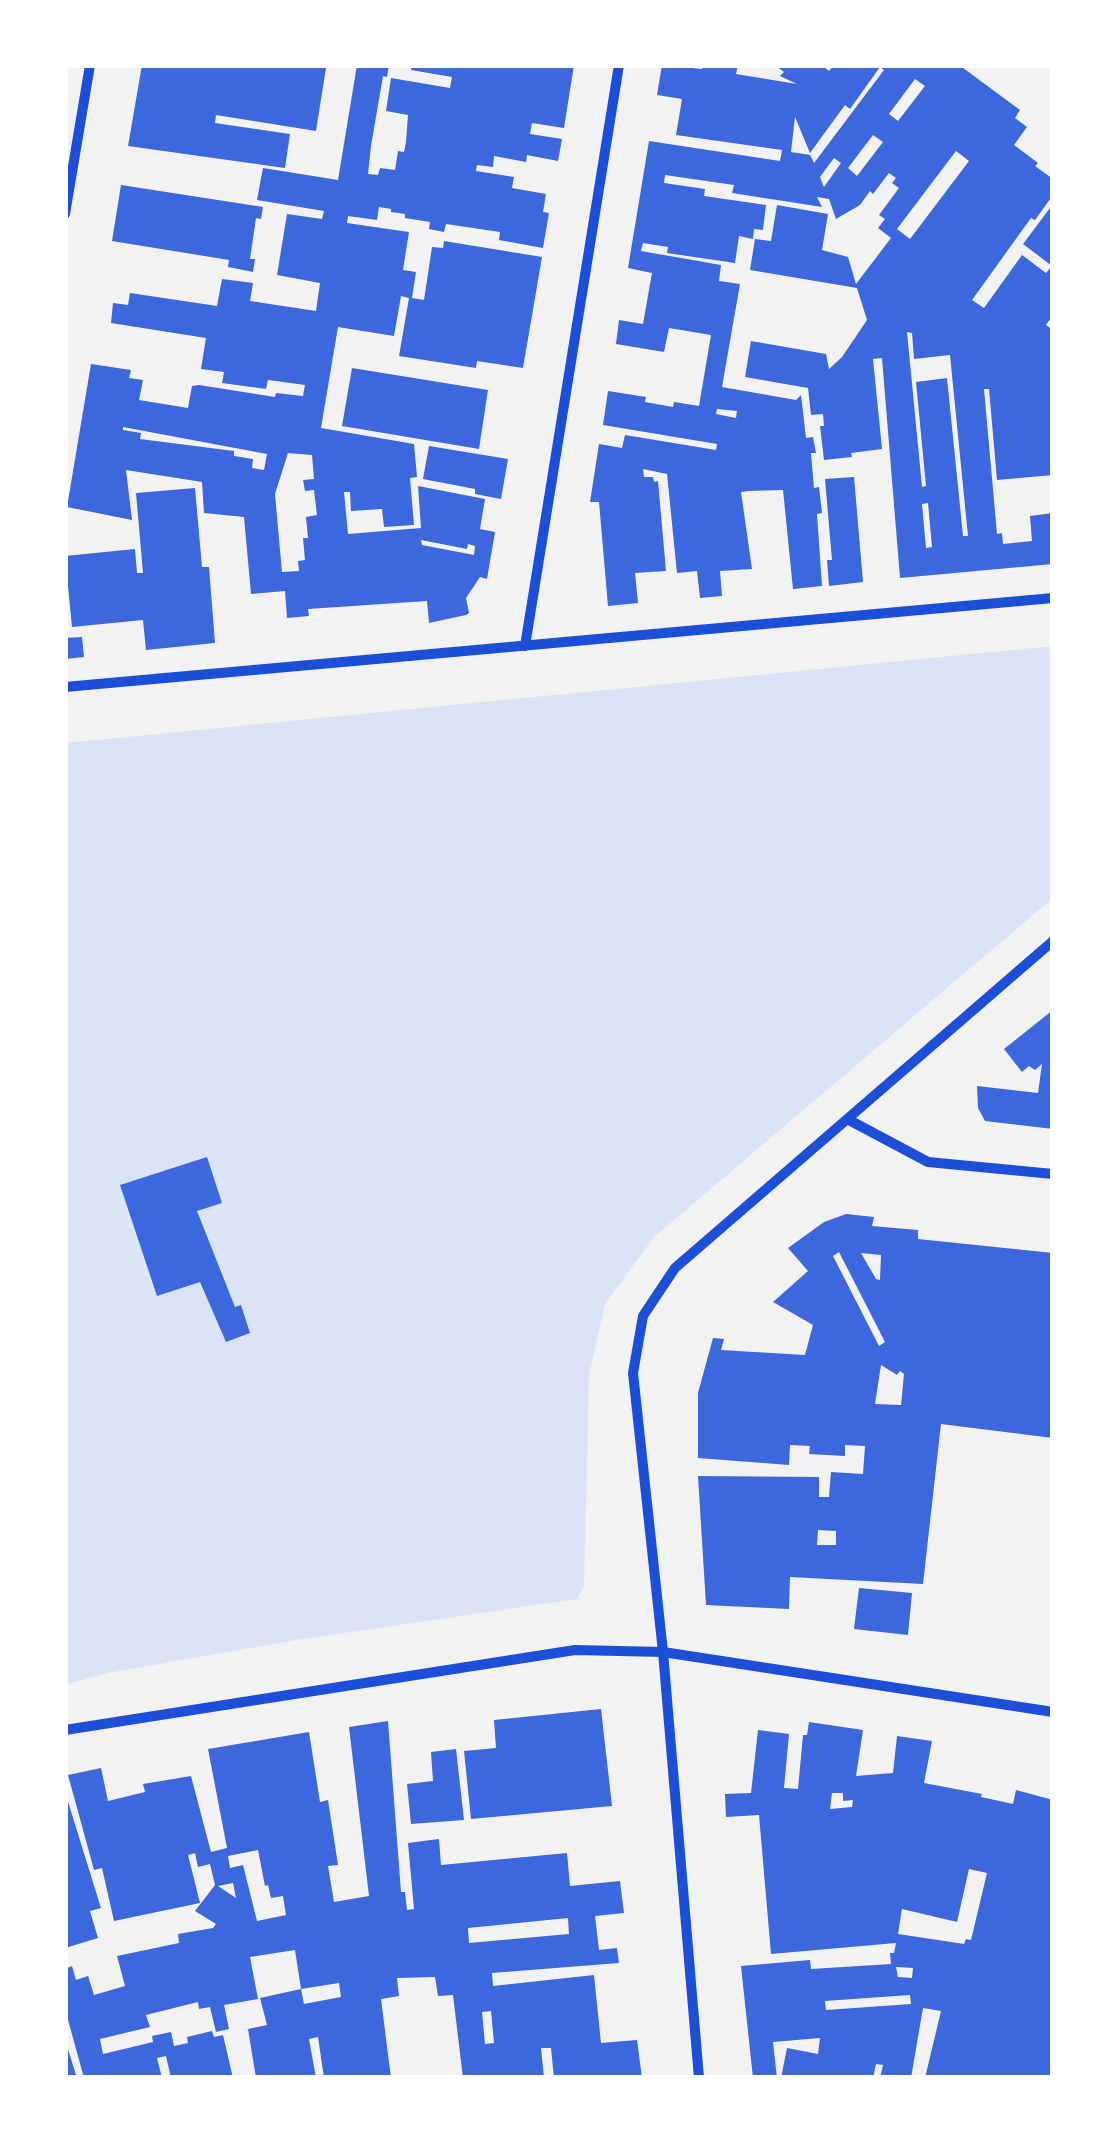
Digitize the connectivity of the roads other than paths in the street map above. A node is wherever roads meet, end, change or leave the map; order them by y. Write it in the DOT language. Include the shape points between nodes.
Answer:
graph roads {
  1 [pos="90,65"];
  2 [pos="619,65"];
  3 [pos="69,172"];
  4 [pos="65,214"];
  5 [pos="1053,598"];
  6 [pos="525,646"];
  7 [pos="65,687"];
  8 [pos="1053,941"];
  9 [pos="848,1120"];
  10 [pos="1053,1174"];
  11 [pos="663,1652"];
  12 [pos="1053,1712"];
  13 [pos="65,1730"];
  14 [pos="699,2078"];
  1 -- 3 [label="street"];
  2 -- 6 [label="street"];
  3 -- 4 [label="street"];
  5 -- 6 [label="street"];
  6 -- 7 [label="street"];
  8 -- 9 [label="street"];
  9 -- 10 [label="street" via="928,1162"];
  9 -- 11 [label="street" via="676,1268 643,1316 633,1373"];
  11 -- 12 [label="street"];
  11 -- 13 [label="street" via="575,1650"];
  11 -- 14 [label="street"];
}
